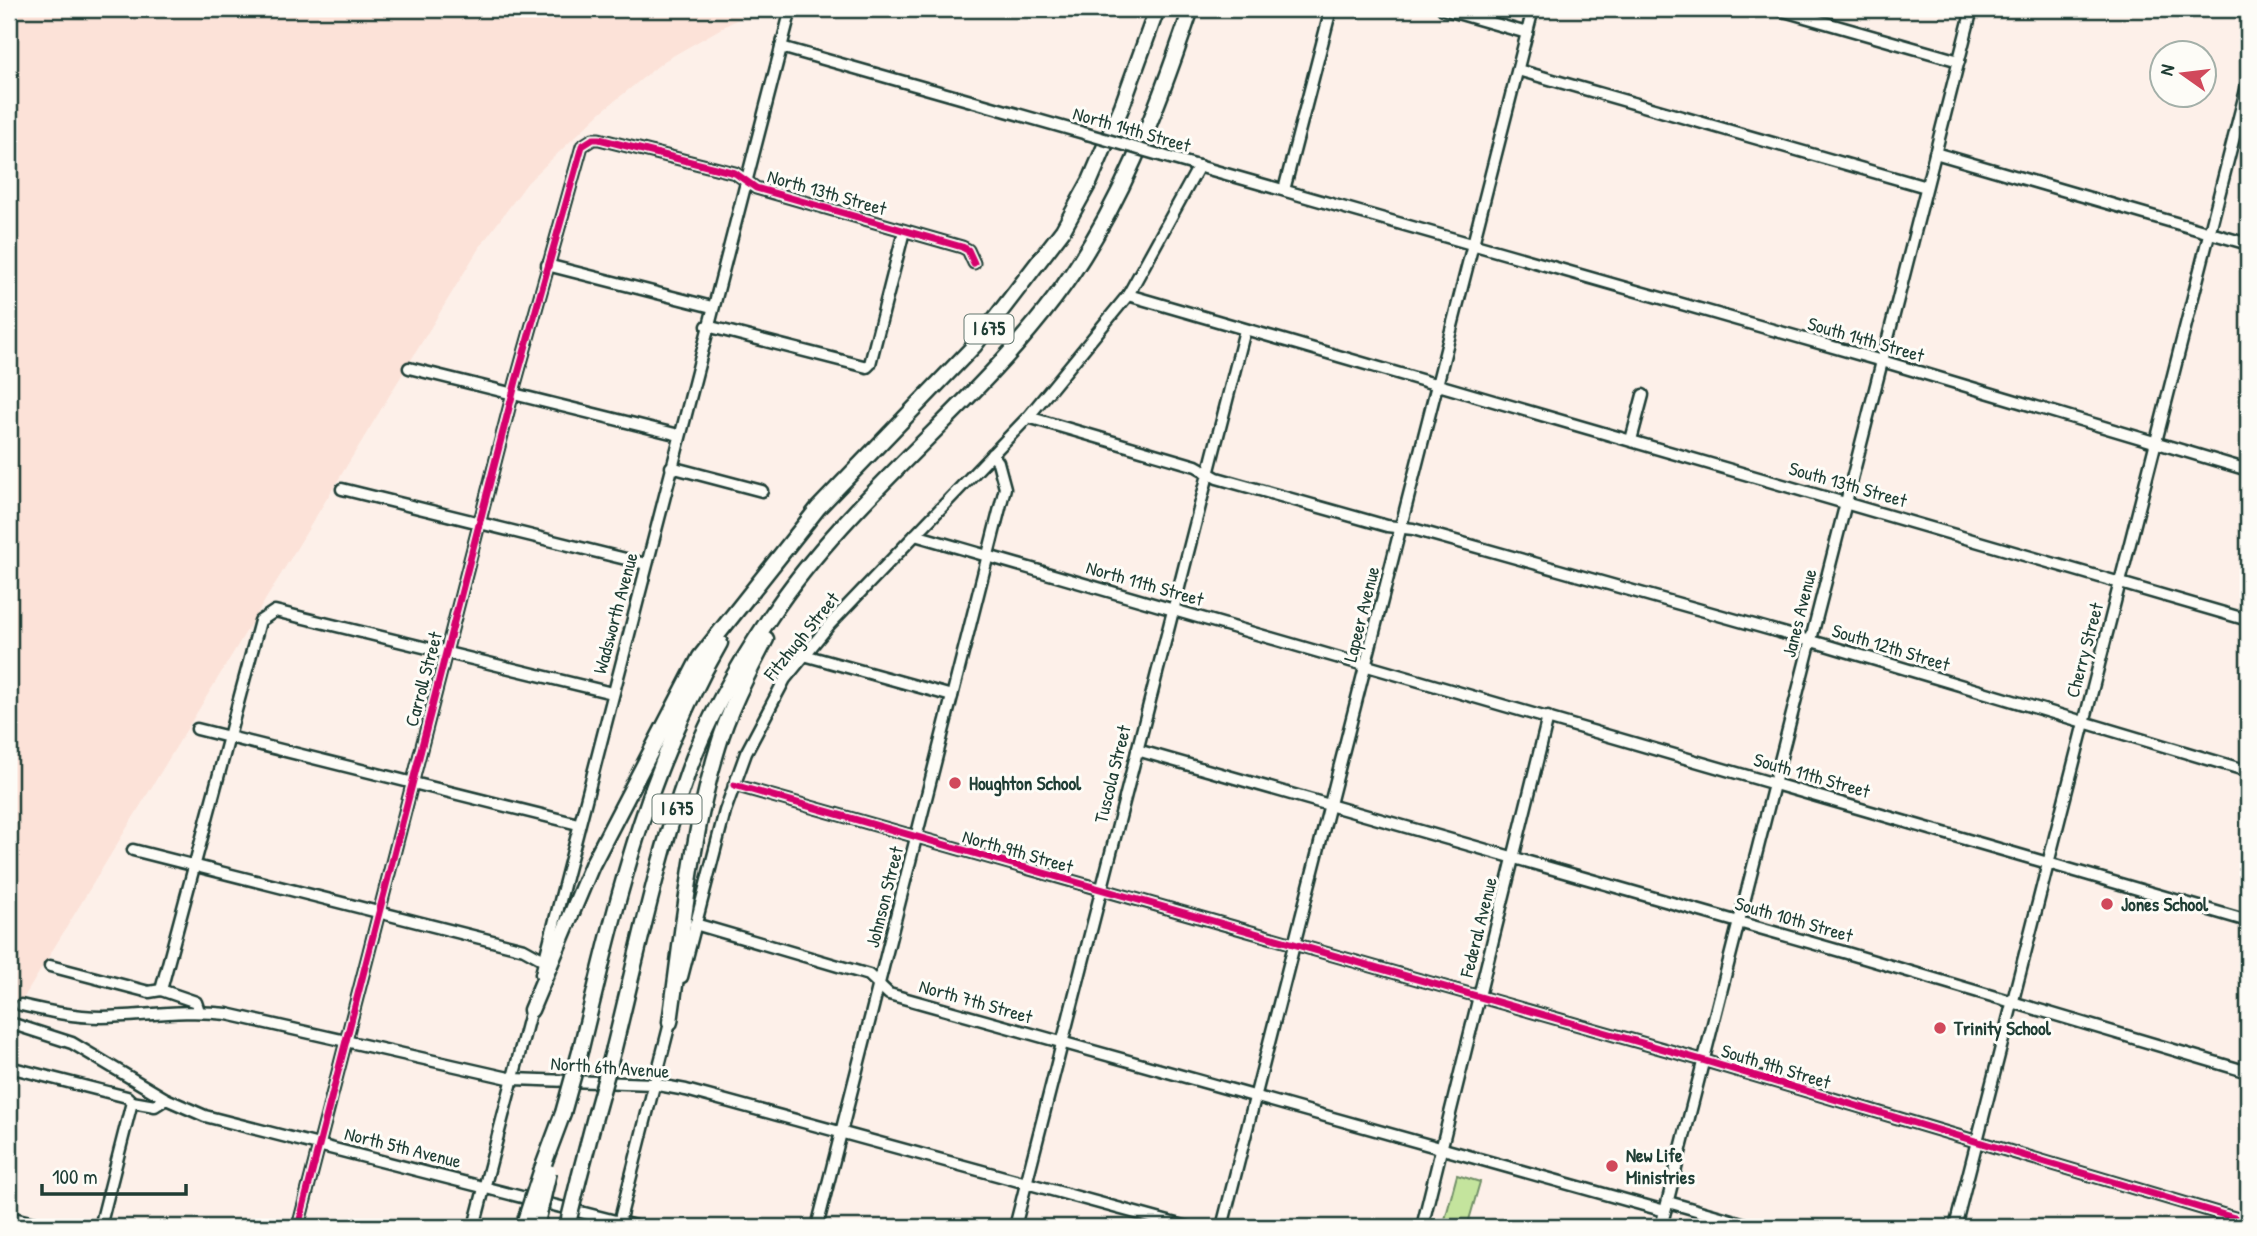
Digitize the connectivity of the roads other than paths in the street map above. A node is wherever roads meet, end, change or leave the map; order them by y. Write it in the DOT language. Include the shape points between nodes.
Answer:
graph roads {
  1 [pos="791,9"];
  2 [pos="1157,9"];
  3 [pos="1191,9"];
  4 [pos="1331,9"];
  5 [pos="1443,9"];
  6 [pos="1533,9"];
  7 [pos="1777,9"];
  8 [pos="1972,9"];
  9 [pos="1527,33"];
  10 [pos="781,47"];
  11 [pos="1959,61"];
  12 [pos="1518,69"];
  13 [pos="2248,82"];
  14 [pos="586,142"];
  15 [pos="1935,153"];
  16 [pos="1199,166"];
  17 [pos="746,179"];
  18 [pos="1926,187"];
  19 [pos="1284,190"];
  20 [pos="904,231"];
  21 [pos="2209,233"];
  22 [pos="2248,244"];
  23 [pos="1473,245"];
  24 [pos="974,262"];
  25 [pos="547,265"];
  26 [pos="1128,295"];
  27 [pos="712,307"];
  28 [pos="707,326"];
  29 [pos="1245,330"];
  30 [pos="1882,361"];
  31 [pos="409,369"];
  32 [pos="1438,385"];
  33 [pos="513,394"];
  34 [pos="1643,394"];
  35 [pos="1028,417"];
  36 [pos="679,435"];
  37 [pos="1631,440"];
  38 [pos="2156,443"];
  39 [pos="992,454"];
  40 [pos="671,467"];
  41 [pos="2248,470"];
  42 [pos="1207,472"];
  43 [pos="342,489"];
  44 [pos="762,491"];
  45 [pos="1846,502"];
  46 [pos="479,524"];
  47 [pos="1401,529"];
  48 [pos="915,535"];
  49 [pos="988,556"];
  50 [pos="646,565"];
  51 [pos="2120,582"];
  52 [pos="790,591"];
  53 [pos="746,600"];
  54 [pos="1172,609"];
  55 [pos="2248,620"];
  56 [pos="1810,641"];
  57 [pos="446,654"];
  58 [pos="804,655"];
  59 [pos="1366,664"];
  60 [pos="612,693"];
  61 [pos="952,696"];
  62 [pos="1548,717"];
  63 [pos="2084,722"];
  64 [pos="197,729"];
  65 [pos="227,737"];
  66 [pos="1137,750"];
  67 [pos="2248,771"];
  68 [pos="1774,782"];
  69 [pos="413,783"];
  70 [pos="734,785"];
  71 [pos="1330,803"];
  72 [pos="578,824"];
  73 [pos="916,838"];
  74 [pos="133,850"];
  75 [pos="1514,856"];
  76 [pos="2048,861"];
  77 [pos="193,866"];
  78 [pos="1101,890"];
  79 [pos="378,911"];
  80 [pos="1738,921"];
  81 [pos="2248,921"];
  82 [pos="695,924"];
  83 [pos="1294,944"];
  84 [pos="544,960"];
  85 [pos="50,966"];
  86 [pos="879,985"];
  87 [pos="161,990"];
  88 [pos="1478,997"];
  89 [pos="2013,1002"];
  90 [pos="21,1005"];
  91 [pos="531,1010"];
  92 [pos="199,1011"];
  93 [pos="670,1022"];
  94 [pos="10,1023"];
  95 [pos="345,1041"];
  96 [pos="1062,1043"];
  97 [pos="1702,1060"];
  98 [pos="9,1067"];
  99 [pos="2248,1072"];
  100 [pos="513,1079"];
  101 [pos="653,1084"];
  102 [pos="1255,1096"];
  103 [pos="166,1099"];
  104 [pos="132,1102"];
  105 [pos="841,1133"];
  106 [pos="1977,1142"];
  107 [pos="319,1145"];
  108 [pos="1441,1149"];
  109 [pos="545,1170"];
  110 [pos="583,1179"];
  111 [pos="1026,1183"];
  112 [pos="486,1186"];
  113 [pos="1667,1206"];
  114 [pos="9,1217"];
  115 [pos="2248,1222"];
  116 [pos="619,1225"];
  117 [pos="51,1227"];
  118 [pos="100,1227"];
  119 [pos="298,1227"];
  120 [pos="474,1227"];
  121 [pos="523,1227"];
  122 [pos="536,1227"];
  123 [pos="567,1227"];
  124 [pos="576,1227"];
  125 [pos="639,1227"];
  126 [pos="817,1227"];
  127 [pos="1015,1227"];
  128 [pos="1187,1227"];
  129 [pos="1222,1227"];
  130 [pos="1422,1227"];
  131 [pos="1661,1227"];
  132 [pos="1756,1227"];
  133 [pos="1955,1227"];
  1 -- 10 [label="street, Wadsworth Avenue"];
  2 -- 53 [label="highway, I 675" via="1117,118 1063,230 974,346 826,499"];
  3 -- 52 [label="highway, I 675" via="1164,88 1114,206 1054,300 852,517"];
  4 -- 19 [label="street"];
  5 -- 9 [label="street"];
  6 -- 9 [label="street, Lapeer Avenue"];
  7 -- 11 [label="street"];
  8 -- 11 [label="street, Janes Avenue"];
  9 -- 12 [label="street, Lapeer Avenue"];
  10 -- 16 [label="street, North 14th Street, bridge"];
  10 -- 17 [label="street, Wadsworth Avenue"];
  11 -- 15 [label="street, Janes Avenue"];
  12 -- 18 [label="street"];
  12 -- 23 [label="street, Lapeer Avenue"];
  13 -- 21 [label="street, Cherry Street"];
  14 -- 17 [label="street, North 13th Street" via="599,139"];
  14 -- 25 [label="street, Carroll Street"];
  15 -- 18 [label="street, Janes Avenue"];
  15 -- 21 [label="street"];
  16 -- 19 [label="street, North 14th Street"];
  16 -- 26 [label="street, Fitzhugh Street"];
  17 -- 20 [label="street, North 13th Street" via="756,188"];
  17 -- 27 [label="street, Wadsworth Avenue"];
  18 -- 30 [label="street, Janes Avenue"];
  19 -- 23 [label="street, North 14th Street"];
  20 -- 24 [label="street, North 13th Street" via="968,250"];
  20 -- 28 [label="street" via="867,367"];
  21 -- 22 [label="street"];
  21 -- 38 [label="street, Cherry Street"];
  23 -- 30 [label="street, South 14th Street"];
  23 -- 32 [label="street, Lapeer Avenue"];
  25 -- 27 [label="street"];
  25 -- 33 [label="street, Carroll Street"];
  26 -- 29 [label="street"];
  26 -- 35 [label="street, Fitzhugh Street"];
  27 -- 28 [label="street, Wadsworth Avenue"];
  28 -- 36 [label="street, Wadsworth Avenue"];
  29 -- 32 [label="street"];
  29 -- 42 [label="street, Tuscola Street"];
  30 -- 38 [label="street, South 14th Street"];
  30 -- 45 [label="street, Janes Avenue"];
  31 -- 33 [label="street"];
  32 -- 37 [label="street, South 13th Street"];
  32 -- 47 [label="street, Lapeer Avenue"];
  33 -- 36 [label="street"];
  33 -- 46 [label="street, Carroll Street"];
  34 -- 37 [label="street"];
  35 -- 39 [label="street, Fitzhugh Street"];
  35 -- 42 [label="street, South 12th Street"];
  36 -- 40 [label="street, Wadsworth Avenue"];
  37 -- 45 [label="street, South 13th Street"];
  38 -- 41 [label="street, South 14th Street"];
  38 -- 51 [label="street, Cherry Street"];
  39 -- 48 [label="street, Fitzhugh Street"];
  39 -- 49 [label="street, Johnson Street" via="1005,488"];
  40 -- 44 [label="street"];
  40 -- 50 [label="street, Wadsworth Avenue"];
  42 -- 47 [label="street, South 12th Street"];
  42 -- 54 [label="street, Tuscola Street"];
  43 -- 46 [label="street"];
  45 -- 51 [label="street, South 13th Street"];
  45 -- 56 [label="street, Janes Avenue"];
  46 -- 50 [label="street"];
  46 -- 57 [label="street, Carroll Street"];
  47 -- 56 [label="street, South 12th Street" via="1413,528"];
  47 -- 59 [label="street, Lapeer Avenue"];
  48 -- 49 [label="street, North 11th Street"];
  48 -- 58 [label="street, Fitzhugh Street"];
  49 -- 54 [label="street, North 11th Street"];
  49 -- 61 [label="street, Johnson Street"];
  50 -- 60 [label="street, Wadsworth Avenue"];
  51 -- 55 [label="street, South 13th Street"];
  51 -- 63 [label="street, Cherry Street"];
  52 -- 93 [label="highway" via="718,746"];
  52 -- 110 [label="highway, I 675, bridge" via="737,669 689,771 663,853"];
  53 -- 91 [label="highway" via="700,657 670,710 592,865"];
  53 -- 109 [label="highway, I 675, bridge" via="711,659 652,784 630,850 564,1114"];
  54 -- 59 [label="street, North 11th Street"];
  54 -- 66 [label="street, Tuscola Street"];
  56 -- 63 [label="street, South 12th Street"];
  56 -- 68 [label="street, Janes Avenue"];
  57 -- 60 [label="street"];
  57 -- 65 [label="street" via="275,611 264,615"];
  57 -- 69 [label="street, Carroll Street"];
  58 -- 61 [label="street"];
  58 -- 70 [label="street, Fitzhugh Street" via="765,713"];
  59 -- 62 [label="street, South 11th Street"];
  59 -- 71 [label="street, Lapeer Avenue"];
  60 -- 72 [label="street, Wadsworth Avenue"];
  61 -- 73 [label="street, Johnson Street"];
  62 -- 68 [label="street, South 11th Street"];
  62 -- 75 [label="street, Federal Avenue"];
  63 -- 67 [label="street, South 12th Street"];
  63 -- 76 [label="street, Cherry Street"];
  64 -- 65 [label="street"];
  65 -- 69 [label="street"];
  65 -- 77 [label="street"];
  66 -- 71 [label="street, South 10th Street"];
  66 -- 78 [label="street, Tuscola Street"];
  68 -- 76 [label="street, South 11th Street"];
  68 -- 80 [label="street, Janes Avenue"];
  69 -- 72 [label="street"];
  69 -- 79 [label="street, Carroll Street"];
  70 -- 73 [label="street, North 9th Street"];
  70 -- 82 [label="street, Fitzhugh Street"];
  71 -- 75 [label="street, South 10th Street"];
  71 -- 83 [label="street, Lapeer Avenue"];
  72 -- 84 [label="street, Wadsworth Avenue"];
  73 -- 78 [label="street, North 9th Street"];
  73 -- 86 [label="street, Johnson Street"];
  74 -- 77 [label="street"];
  75 -- 80 [label="street, South 10th Street"];
  75 -- 88 [label="street, Federal Avenue"];
  76 -- 81 [label="street, South 11th Street"];
  76 -- 89 [label="street, Cherry Street"];
  77 -- 79 [label="street"];
  77 -- 87 [label="street"];
  78 -- 83 [label="street, North 9th Street"];
  78 -- 96 [label="street, Tuscola Street"];
  79 -- 84 [label="street" via="524,949"];
  79 -- 95 [label="street, Carroll Street"];
  80 -- 89 [label="street, South 10th Street"];
  80 -- 97 [label="street, Janes Avenue"];
  82 -- 86 [label="street, North 7th Street" via="869,975"];
  82 -- 93 [label="street, Fitzhugh Street"];
  83 -- 88 [label="street, South 9th Street"];
  83 -- 102 [label="street, Lapeer Avenue"];
  84 -- 91 [label="street, Wadsworth Avenue"];
  85 -- 87 [label="street" via="149,992"];
  86 -- 96 [label="street, North 7th Street" via="889,994"];
  86 -- 105 [label="street, Johnson Street"];
  87 -- 92 [label="street" via="196,1002"];
  88 -- 97 [label="street, South 9th Street"];
  88 -- 108 [label="street, Federal Avenue"];
  89 -- 99 [label="street, South 10th Street"];
  89 -- 106 [label="street, Cherry Street"];
  90 -- 92 [label="street, North 6th Avenue" via="101,1017"];
  91 -- 100 [label="street, Wadsworth Avenue"];
  92 -- 95 [label="street, North 6th Avenue" via="264,1020"];
  93 -- 101 [label="street, Fitzhugh Street"];
  94 -- 103 [label="street, North 5th Avenue" via="72,1043"];
  95 -- 100 [label="street, North 6th Avenue"];
  95 -- 107 [label="street, Carroll Street"];
  96 -- 102 [label="street, North 7th Street"];
  96 -- 111 [label="street, Tuscola Street"];
  97 -- 106 [label="street, South 9th Street"];
  97 -- 113 [label="street, Janes Avenue"];
  98 -- 104 [label="street"];
  100 -- 101 [label="street, North 6th Avenue"];
  100 -- 112 [label="street, Wadsworth Avenue"];
  101 -- 105 [label="street, North 6th Avenue"];
  101 -- 116 [label="street, Fitzhugh Street"];
  102 -- 108 [label="street, North 7th Street"];
  102 -- 129 [label="street, Lapeer Avenue"];
  103 -- 104 [label="street" via="155,1106"];
  103 -- 107 [label="street, North 5th Avenue" via="218,1120"];
  104 -- 118 [label="street"];
  105 -- 111 [label="street, North 6th Avenue"];
  105 -- 126 [label="street, Johnson Street"];
  106 -- 115 [label="street, South 9th Street"];
  106 -- 133 [label="street, Cherry Street"];
  107 -- 112 [label="street, North 5th Avenue"];
  107 -- 119 [label="street, Carroll Street"];
  108 -- 113 [label="street, North 7th Street"];
  108 -- 130 [label="street, Federal Avenue"];
  109 -- 121 [label="highway, bridge"];
  109 -- 122 [label="highway, bridge"];
  110 -- 123 [label="highway, I 675, bridge"];
  110 -- 124 [label="highway"];
  111 -- 127 [label="street, Tuscola Street"];
  111 -- 128 [label="street, North 6th Avenue"];
  112 -- 116 [label="street, North 5th Avenue"];
  112 -- 120 [label="street, Wadsworth Avenue"];
  113 -- 131 [label="street, Janes Avenue"];
  113 -- 132 [label="street, North 7th Street"];
  114 -- 117 [label="street"];
  116 -- 125 [label="street, North 5th Avenue"];
}
